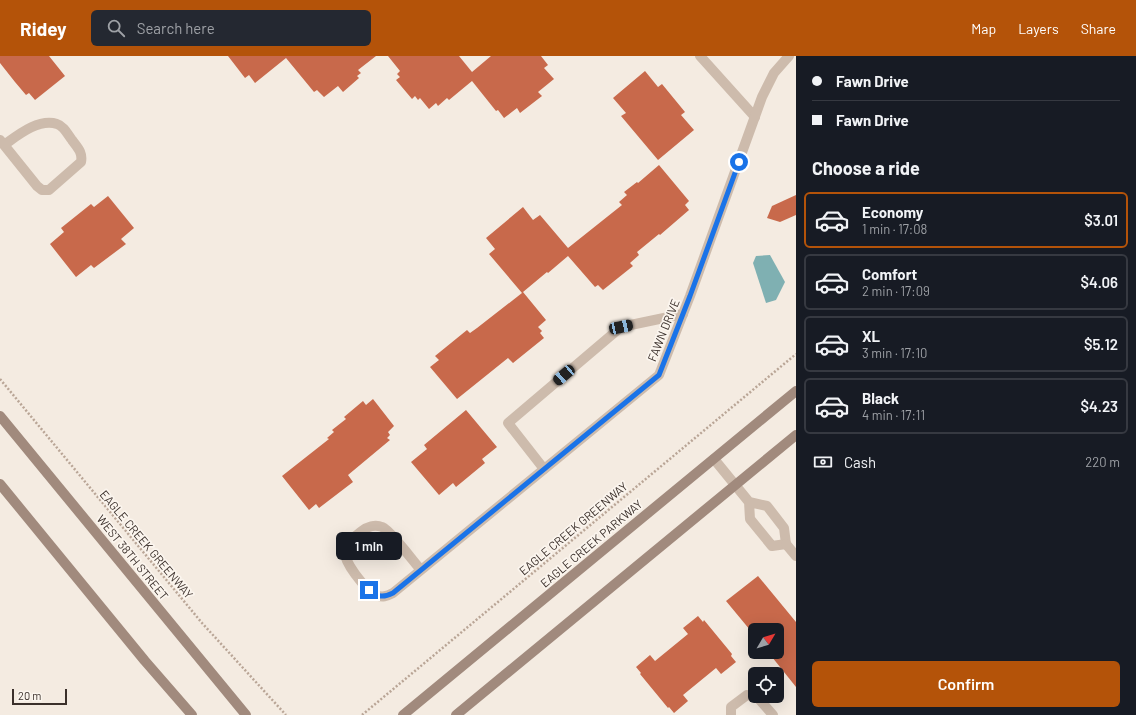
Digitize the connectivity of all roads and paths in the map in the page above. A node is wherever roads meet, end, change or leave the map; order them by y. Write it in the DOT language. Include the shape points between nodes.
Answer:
graph roads {
  1 [pos="700,56"];
  2 [pos="789,56"];
  3 [pos="755,117"];
  4 [pos="2,143"];
  5 [pos="683,314"];
  6 [pos="796,354"];
  7 [pos="0,379"];
  8 [pos="796,391"];
  9 [pos="0,416"];
  10 [pos="796,435"];
  11 [pos="714,459"];
  12 [pos="544,469"];
  13 [pos="0,484"];
  14 [pos="735,486"];
  15 [pos="749,502"];
  16 [pos="786,544"];
  17 [pos="796,556"];
  18 [pos="421,570"];
  19 [pos="192,715"];
  20 [pos="246,715"];
  21 [pos="286,715"];
  22 [pos="362,715"];
  23 [pos="402,715"];
  24 [pos="456,715"];
  25 [pos="731,715"];
  26 [pos="773,715"];
  1 -- 3 [label="street"];
  2 -- 3 [label="street, FAWN DRIVE" via="766,87"];
  3 -- 5 [label="street, FAWN DRIVE"];
  4 -- 4 [label="street" via="42,190 48,190 81,162 80,150 57,124 45,123 25,130"];
  5 -- 12 [label="street, FAWN DRIVE" via="659,375"];
  5 -- 12 [label="street" via="621,327 508,423"];
  6 -- 22 [label="path, EAGLE CREEK GREENWAY"];
  7 -- 21 [label="path, EAGLE CREEK GREENWAY" via="202,624"];
  8 -- 11 [label="main road, EAGLE CREEK PARKWAY"];
  9 -- 20 [label="main road, WEST 38TH STREET"];
  10 -- 14 [label="main road"];
  11 -- 14 [label="street"];
  11 -- 23 [label="main road, EAGLE CREEK PARKWAY"];
  12 -- 18 [label="street, FAWN DRIVE"];
  13 -- 19 [label="main road"];
  14 -- 15 [label="street"];
  14 -- 24 [label="main road"];
  15 -- 16 [label="street" via="766,506 784,528"];
  15 -- 16 [label="street" via="750,519 772,546"];
  16 -- 17 [label="street"];
  18 -- 18 [label="street, FAWN DRIVE" via="393,593 385,597 377,596 348,564 344,556 345,548 365,529 381,526"];
  25 -- 26 [label="street" via="731,707 747,695 758,698"];
}
